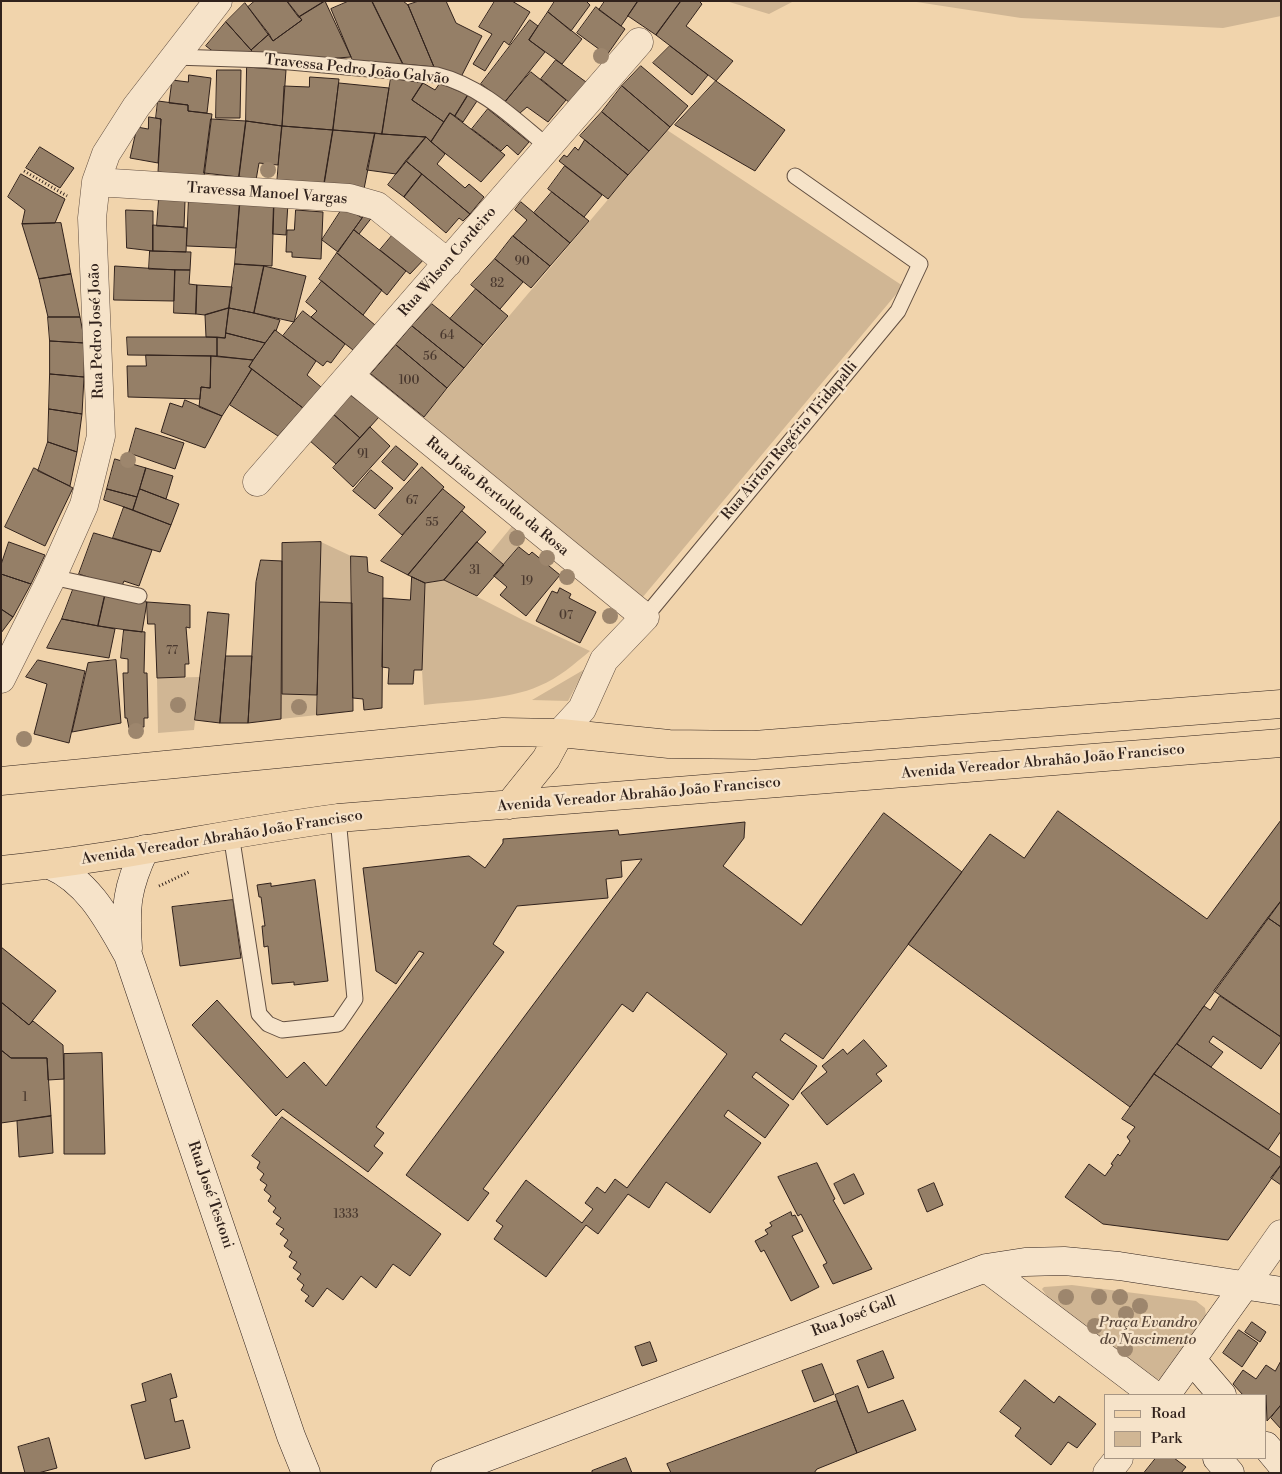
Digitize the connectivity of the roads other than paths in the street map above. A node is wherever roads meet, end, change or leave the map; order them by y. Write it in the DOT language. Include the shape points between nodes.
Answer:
graph roads {
  1 [pos="218,1"];
  2 [pos="639,42"];
  3 [pos="174,57"];
  4 [pos="547,146"];
  5 [pos="795,176"];
  6 [pos="96,182"];
  7 [pos="448,263"];
  8 [pos="350,376"];
  9 [pos="258,482"];
  10 [pos="52,577"];
  11 [pos="140,596"];
  12 [pos="645,617"];
  13 [pos="1,679"];
  14 [pos="1281,704"];
  15 [pos="560,733"];
  16 [pos="1281,743"];
  17 [pos="1,781"];
  18 [pos="508,805"];
  19 [pos="338,818"];
  20 [pos="232,834"];
  21 [pos="145,849"];
  22 [pos="50,865"];
  23 [pos="1,870"];
  24 [pos="128,955"];
  25 [pos="1281,1234"];
  26 [pos="986,1268"];
  27 [pos="1245,1285"];
  28 [pos="1281,1291"];
  29 [pos="1192,1360"];
  30 [pos="1153,1394"];
  31 [pos="1167,1394"];
  32 [pos="1221,1394"];
  33 [pos="291,1436"];
  34 [pos="1267,1447"];
  35 [pos="1118,1459"];
  36 [pos="1218,1459"];
  37 [pos="1281,1464"];
  38 [pos="284,1473"];
  39 [pos="306,1473"];
  40 [pos="445,1473"];
  41 [pos="1108,1473"];
  42 [pos="1230,1473"];
  1 -- 3 [label="street, Rua Pedro José João"];
  2 -- 4 [label="street, Rua Wilson Cordeiro"];
  3 -- 4 [label="lane, Travessa Pedro João Galvão" via="267,60 437,75 459,80"];
  3 -- 6 [label="street, Rua Pedro José João" via="106,154"];
  4 -- 7 [label="street, Rua Wilson Cordeiro"];
  5 -- 12 [label="lane, Rua Airton Rogério Tridapalli" via="920,264 898,311"];
  6 -- 7 [label="street, Travessa Manoel Vargas" via="349,198 377,206"];
  6 -- 10 [label="street, Rua Pedro José João" via="93,212 101,436 84,505"];
  7 -- 8 [label="street, Rua Wilson Cordeiro"];
  8 -- 9 [label="street, Rua Wilson Cordeiro"];
  8 -- 12 [label="street, Rua João Bertoldo da Rosa"];
  10 -- 11 [label="lane"];
  10 -- 13 [label="street, Rua Pedro José João"];
  12 -- 15 [label="street, Rua Airton Rogério Tridapalli" via="604,660 582,709"];
  14 -- 15 [label="main road" via="754,746 668,744"];
  15 -- 17 [label="main road" via="503,732"];
  15 -- 18 [label="main road" via="546,759"];
  16 -- 18 [label="main road, Avenida Vereador Abrahão João Francisco"];
  18 -- 19 [label="main road, Avenida Vereador Abrahão João Francisco"];
  19 -- 20 [label="main road, Avenida Vereador Abrahão João Francisco"];
  19 -- 20 [label="lane" via="355,999 338,1024 282,1030 268,1024 259,1014"];
  20 -- 21 [label="main road, Avenida Vereador Abrahão João Francisco"];
  21 -- 22 [label="main road, Avenida Vereador Abrahão João Francisco"];
  21 -- 24 [label="street, Rua José Testoni" via="136,868 125,913"];
  22 -- 23 [label="main road, Avenida Vereador Abrahão João Francisco"];
  22 -- 24 [label="street, Rua José Testoni" via="77,879 103,912"];
  24 -- 33 [label="street, Rua José Testoni"];
  25 -- 27 [label="street"];
  26 -- 27 [label="street, Rua José Gall" via="1064,1261"];
  26 -- 30 [label="street"];
  26 -- 40 [label="street, Rua José Gall"];
  27 -- 28 [label="street, Rua José Gall"];
  27 -- 29 [label="street"];
  29 -- 31 [label="street"];
  29 -- 32 [label="street"];
  33 -- 38 [label="street, Rua José Testoni"];
  33 -- 39 [label="street, Rua José Testoni"];
  34 -- 37 [label="street"];
  35 -- 41 [label="street"];
  36 -- 42 [label="street"];
}
